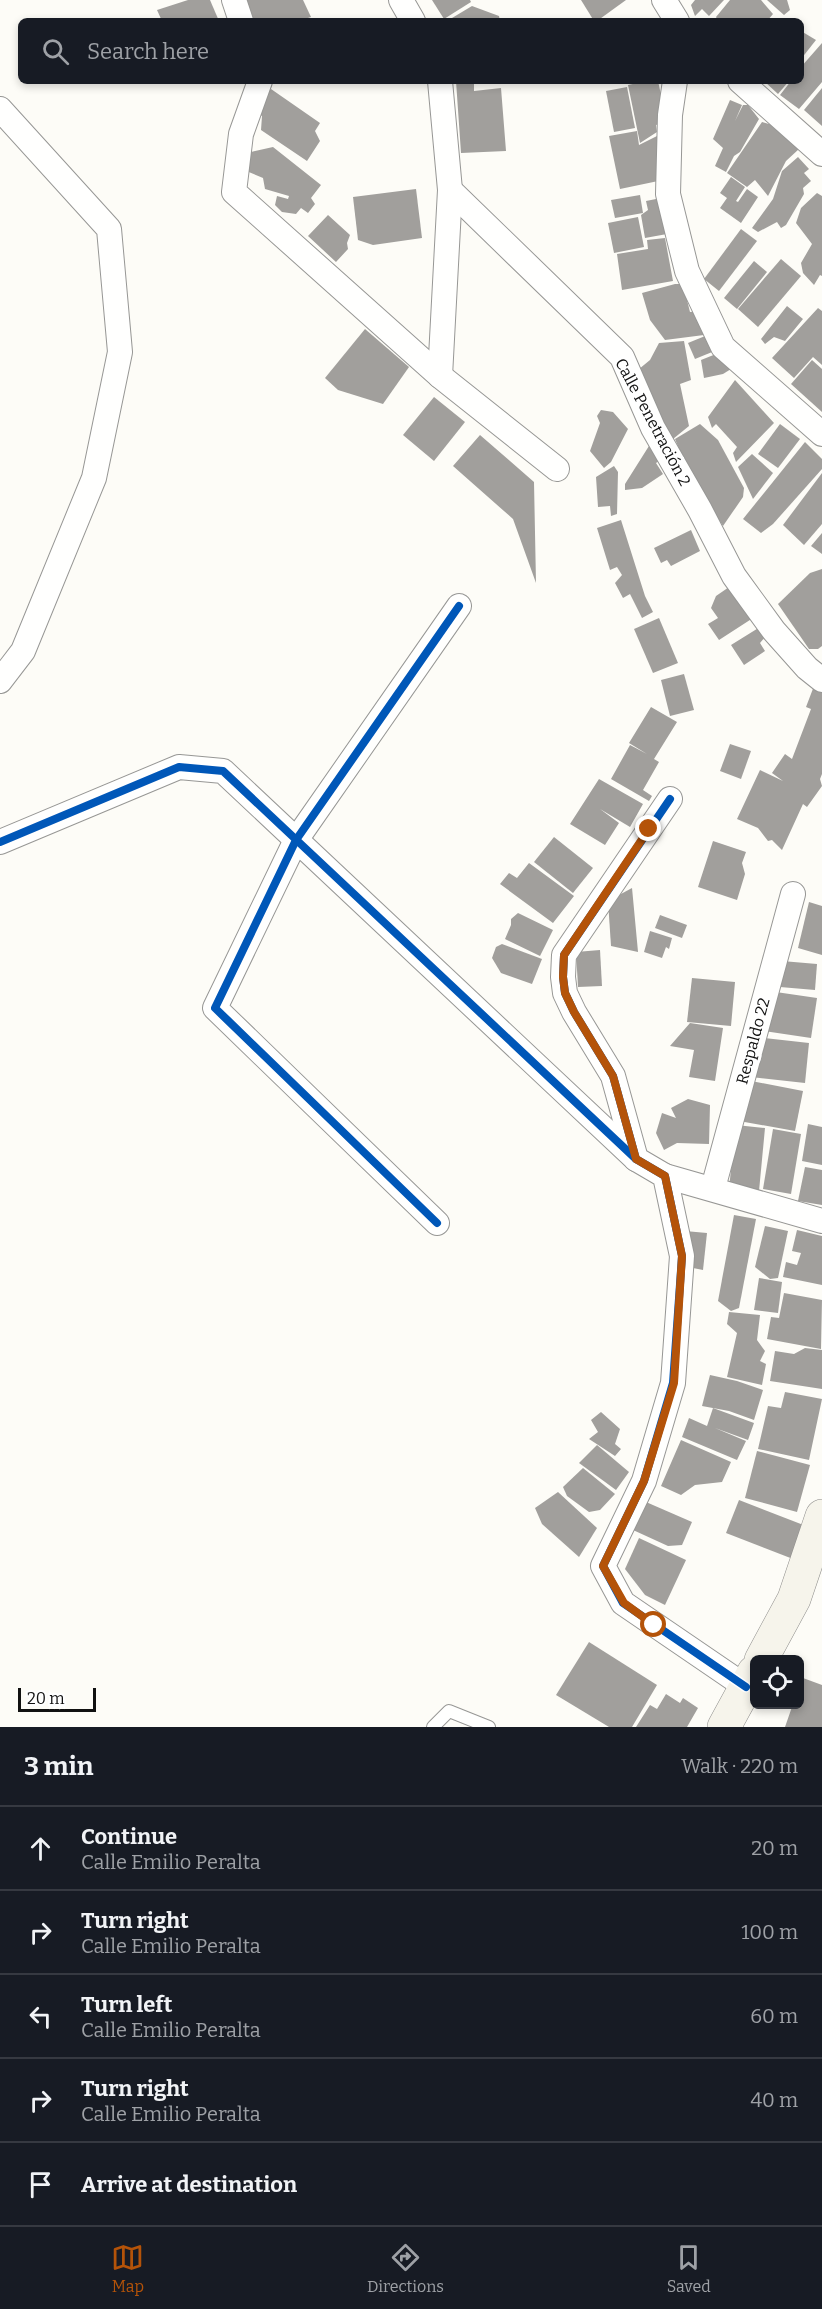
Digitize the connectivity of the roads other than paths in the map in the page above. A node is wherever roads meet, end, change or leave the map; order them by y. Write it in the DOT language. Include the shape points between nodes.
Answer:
graph roads {
  1 [pos="234,0"];
  2 [pos="401,0"];
  3 [pos="664,0"];
  4 [pos="240,18"];
  5 [pos="411,18"];
  6 [pos="675,18"];
  7 [pos="259,84"];
  8 [pos="440,84"];
  9 [pos="675,84"];
  10 [pos="743,84"];
  11 [pos="0,109"];
  12 [pos="822,154"];
  13 [pos="450,190"];
  14 [pos="440,376"];
  15 [pos="822,434"];
  16 [pos="557,469"];
  17 [pos="459,606"];
  18 [pos="822,680"];
  19 [pos="0,681"];
  20 [pos="670,798"];
  21 [pos="296,840"];
  22 [pos="0,842"];
  23 [pos="793,894"];
  24 [pos="636,1159"];
  25 [pos="665,1176"];
  26 [pos="713,1188"];
  27 [pos="822,1221"];
  28 [pos="437,1222"];
  29 [pos="822,1516"];
  30 [pos="764,1655"];
  31 [pos="750,1671"];
  32 [pos="750,1680"];
  33 [pos="433,1727"];
  34 [pos="489,1727"];
  35 [pos="724,1727"];
  1 -- 4 [label="street"];
  2 -- 5 [label="street"];
  3 -- 6 [label="street"];
  7 -- 14 [label="street" via="241,134 234,192"];
  8 -- 13 [label="street"];
  9 -- 15 [label="street" via="668,194 687,271 723,347"];
  10 -- 12 [label="street"];
  11 -- 19 [label="street" via="109,229 120,352 94,478 23,651"];
  13 -- 14 [label="street"];
  13 -- 18 [label="street, Calle Penetración 2" via="622,357 653,428 734,576 774,631"];
  14 -- 16 [label="street"];
  17 -- 21 [label="street"];
  20 -- 24 [label="street" via="564,955 565,993 613,1076"];
  21 -- 22 [label="street" via="223,771 179,767"];
  21 -- 24 [label="street"];
  21 -- 28 [label="street" via="215,1008"];
  23 -- 26 [label="street, Respaldo 22"];
  24 -- 25 [label="street"];
  25 -- 26 [label="street"];
  25 -- 31 [label="street" via="682,1256 674,1383 644,1481 603,1566 624,1603"];
  26 -- 27 [label="street"];
  29 -- 30 [label="street" via="794,1599"];
  32 -- 35 [label="street"];
  33 -- 34 [label="lane" via="449,1711"];
}
